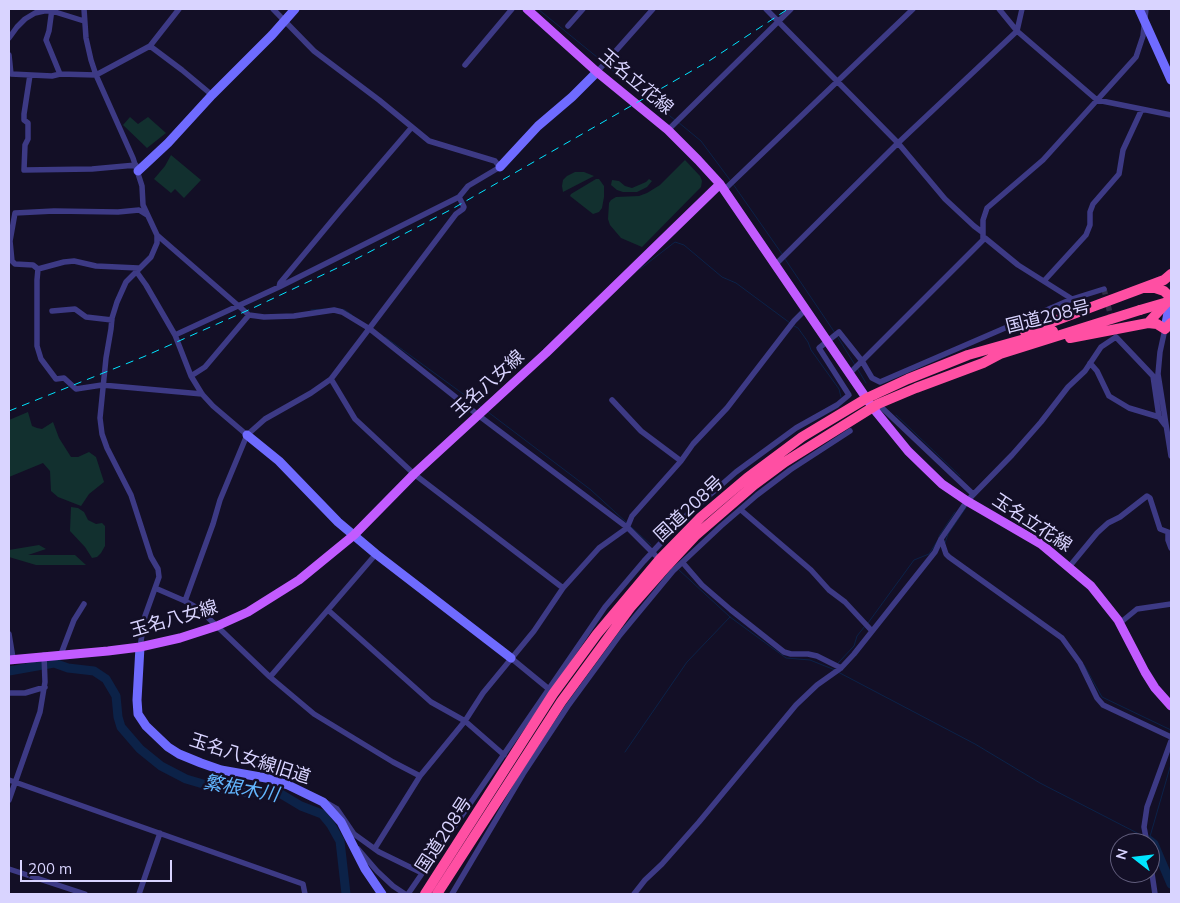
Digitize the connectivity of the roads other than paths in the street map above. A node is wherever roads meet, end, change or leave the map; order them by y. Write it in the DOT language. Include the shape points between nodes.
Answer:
graph roads {
  1 [pos="84,9"];
  2 [pos="178,9"];
  3 [pos="273,9"];
  4 [pos="295,9"];
  5 [pos="512,9"];
  6 [pos="527,9"];
  7 [pos="583,9"];
  8 [pos="653,9"];
  9 [pos="766,9"];
  10 [pos="791,9"];
  11 [pos="913,9"];
  12 [pos="999,9"];
  13 [pos="1022,9"];
  14 [pos="1139,9"];
  15 [pos="1146,9"];
  16 [pos="52,10"];
  17 [pos="1144,20"];
  18 [pos="84,21"];
  19 [pos="283,21"];
  20 [pos="778,21"];
  21 [pos="568,26"];
  22 [pos="1017,32"];
  23 [pos="9,38"];
  24 [pos="150,46"];
  25 [pos="9,55"];
  26 [pos="465,65"];
  27 [pos="601,66"];
  28 [pos="10,70"];
  29 [pos="60,74"];
  30 [pos="30,75"];
  31 [pos="96,75"];
  32 [pos="1171,80"];
  33 [pos="838,81"];
  34 [pos="212,96"];
  35 [pos="1097,100"];
  36 [pos="1142,109"];
  37 [pos="1171,115"];
  38 [pos="412,128"];
  39 [pos="668,130"];
  40 [pos="898,143"];
  41 [pos="500,167"];
  42 [pos="137,168"];
  43 [pos="725,186"];
  44 [pos="459,197"];
  45 [pos="147,215"];
  46 [pos="982,232"];
  47 [pos="157,235"];
  48 [pos="982,240"];
  49 [pos="775,265"];
  50 [pos="38,269"];
  51 [pos="137,269"];
  52 [pos="1171,274"];
  53 [pos="1044,281"];
  54 [pos="279,287"];
  55 [pos="1142,288"];
  56 [pos="1104,289"];
  57 [pos="1171,298"];
  58 [pos="1072,299"];
  59 [pos="238,306"];
  60 [pos="806,309"];
  61 [pos="52,311"];
  62 [pos="249,315"];
  63 [pos="1110,319"];
  64 [pos="112,320"];
  65 [pos="1148,323"];
  66 [pos="1168,326"];
  67 [pos="370,329"];
  68 [pos="175,335"];
  69 [pos="827,341"];
  70 [pos="968,355"];
  71 [pos="862,360"];
  72 [pos="983,363"];
  73 [pos="1090,363"];
  74 [pos="850,374"];
  75 [pos="191,376"];
  76 [pos="331,379"];
  77 [pos="102,385"];
  78 [pos="202,394"];
  79 [pos="867,398"];
  80 [pos="612,400"];
  81 [pos="876,406"];
  82 [pos="478,414"];
  83 [pos="1158,417"];
  84 [pos="1166,425"];
  85 [pos="850,431"];
  86 [pos="247,435"];
  87 [pos="1171,456"];
  88 [pos="681,460"];
  89 [pos="414,474"];
  90 [pos="970,498"];
  91 [pos="741,510"];
  92 [pos="627,528"];
  93 [pos="1169,531"];
  94 [pos="354,535"];
  95 [pos="941,539"];
  96 [pos="1171,548"];
  97 [pos="376,554"];
  98 [pos="663,562"];
  99 [pos="683,563"];
  100 [pos="1069,568"];
  101 [pos="155,588"];
  102 [pos="563,588"];
  103 [pos="185,601"];
  104 [pos="84,604"];
  105 [pos="1171,604"];
  106 [pos="328,610"];
  107 [pos="1120,623"];
  108 [pos="217,626"];
  109 [pos="872,631"];
  110 [pos="9,634"];
  111 [pos="140,647"];
  112 [pos="61,654"];
  113 [pos="44,658"];
  114 [pos="511,658"];
  115 [pos="11,659"];
  116 [pos="840,669"];
  117 [pos="270,677"];
  118 [pos="45,685"];
  119 [pos="551,691"];
  120 [pos="9,693"];
  121 [pos="565,704"];
  122 [pos="1171,706"];
  123 [pos="464,721"];
  124 [pos="1171,737"];
  125 [pos="1171,741"];
  126 [pos="504,755"];
  127 [pos="420,776"];
  128 [pos="12,781"];
  129 [pos="9,800"];
  130 [pos="323,802"];
  131 [pos="160,832"];
  132 [pos="1145,833"];
  133 [pos="350,840"];
  134 [pos="375,848"];
  135 [pos="9,868"];
  136 [pos="422,873"];
  137 [pos="85,894"];
  138 [pos="139,894"];
  139 [pos="305,894"];
  140 [pos="382,894"];
  141 [pos="407,894"];
  142 [pos="425,894"];
  143 [pos="437,894"];
  144 [pos="452,894"];
  145 [pos="634,894"];
  1 -- 18 [label="street"];
  2 -- 24 [label="street"];
  3 -- 19 [label="street"];
  4 -- 19 [label="street"];
  5 -- 26 [label="street"];
  6 -- 27 [label="main road, 玉名立花線"];
  7 -- 21 [label="street"];
  8 -- 27 [label="street"];
  9 -- 20 [label="street"];
  10 -- 20 [label="street"];
  11 -- 33 [label="street"];
  12 -- 22 [label="street"];
  13 -- 22 [label="street"];
  14 -- 17 [label="street"];
  15 -- 17 [label="street"];
  16 -- 18 [label="street"];
  16 -- 23 [label="street" via="35,13 25,19"];
  16 -- 29 [label="street" via="46,40"];
  17 -- 32 [label="street"];
  17 -- 35 [label="street" via="1136,57"];
  18 -- 31 [label="street" via="90,60"];
  19 -- 34 [label="street"];
  19 -- 38 [label="street" via="314,52"];
  20 -- 33 [label="street"];
  20 -- 39 [label="street"];
  22 -- 35 [label="street"];
  22 -- 40 [label="street"];
  24 -- 31 [label="street"];
  24 -- 34 [label="street"];
  25 -- 28 [label="street"];
  27 -- 39 [label="main road, 玉名立花線"];
  27 -- 41 [label="street"];
  28 -- 30 [label="street" via="12,74"];
  29 -- 30 [label="street"];
  29 -- 31 [label="street"];
  30 -- 42 [label="street" via="24,114 28,123 28,139 24,170"];
  31 -- 42 [label="street"];
  33 -- 40 [label="street"];
  33 -- 43 [label="street"];
  34 -- 42 [label="street" via="168,143"];
  35 -- 36 [label="street"];
  35 -- 46 [label="street" via="1042,160 986,208"];
  36 -- 37 [label="street"];
  36 -- 53 [label="street" via="1123,150 1119,174 1090,212 1086,235"];
  38 -- 41 [label="street" via="434,144 496,161"];
  38 -- 54 [label="street"];
  39 -- 43 [label="main road, 玉名立花線"];
  40 -- 46 [label="street" via="945,199"];
  40 -- 49 [label="street"];
  41 -- 44 [label="street" via="468,186"];
  42 -- 45 [label="street"];
  43 -- 49 [label="main road"];
  43 -- 82 [label="main road, 玉名八女線"];
  44 -- 54 [label="street"];
  44 -- 67 [label="street" via="463,209"];
  45 -- 47 [label="street"];
  45 -- 50 [label="street" via="139,210 15,214 10,241 12,261"];
  46 -- 48 [label="street"];
  47 -- 51 [label="street" via="151,257"];
  47 -- 59 [label="street"];
  48 -- 53 [label="street" via="985,238"];
  48 -- 71 [label="street"];
  49 -- 60 [label="main road"];
  50 -- 51 [label="street" via="74,261"];
  50 -- 77 [label="street" via="37,346 41,359 56,379 64,378 76,389"];
  51 -- 64 [label="street" via="126,282"];
  51 -- 68 [label="street"];
  52 -- 55 [label="highway"];
  53 -- 58 [label="street"];
  54 -- 59 [label="street"];
  55 -- 57 [label="highway" via="1164,291"];
  55 -- 70 [label="highway"];
  56 -- 58 [label="street"];
  57 -- 63 [label="highway, 国道208号, bridge"];
  57 -- 65 [label="highway"];
  57 -- 66 [label="street"];
  58 -- 71 [label="street" via="880,382 872,378"];
  59 -- 62 [label="street"];
  59 -- 68 [label="street"];
  60 -- 69 [label="main road"];
  60 -- 88 [label="street"];
  61 -- 64 [label="street" via="75,309 86,317"];
  62 -- 67 [label="street" via="294,316 334,310"];
  62 -- 75 [label="street" via="205,367"];
  63 -- 70 [label="highway, 国道208号" via="1031,336"];
  63 -- 72 [label="highway, 国道208号" via="1000,354"];
  64 -- 77 [label="street"];
  65 -- 66 [label="highway"];
  65 -- 72 [label="highway" via="1069,338"];
  66 -- 84 [label="street" via="1160,352 1158,374"];
  67 -- 76 [label="street"];
  67 -- 82 [label="street"];
  68 -- 75 [label="street"];
  69 -- 71 [label="street" via="839,332"];
  69 -- 74 [label="main road"];
  69 -- 98 [label="street" via="819,348 849,395 796,428 736,472 688,514"];
  70 -- 79 [label="highway, 国道208号"];
  71 -- 74 [label="street"];
  72 -- 81 [label="highway, 国道208号"];
  73 -- 83 [label="street" via="1098,371 1109,396 1129,408"];
  73 -- 83 [label="street" via="1100,347 1116,337 1153,376"];
  73 -- 90 [label="street" via="1012,455"];
  74 -- 79 [label="main road"];
  75 -- 78 [label="street"];
  76 -- 86 [label="street" via="265,419"];
  76 -- 89 [label="street" via="355,420"];
  77 -- 78 [label="street"];
  77 -- 101 [label="street" via="102,434 131,495 151,558 158,569"];
  78 -- 86 [label="street"];
  79 -- 81 [label="main road"];
  79 -- 98 [label="highway, 国道208号" via="802,437 747,478 701,517"];
  80 -- 88 [label="street" via="641,431"];
  81 -- 90 [label="street"];
  81 -- 90 [label="main road, 玉名立花線" via="918,462 942,484"];
  81 -- 98 [label="highway, 国道208号" via="785,462"];
  82 -- 89 [label="main road, 玉名八女線"];
  82 -- 92 [label="street"];
  83 -- 84 [label="street"];
  84 -- 87 [label="street"];
  85 -- 91 [label="street" via="790,470"];
  86 -- 94 [label="street" via="279,461"];
  86 -- 103 [label="street" via="220,500"];
  88 -- 92 [label="street" via="632,516"];
  89 -- 94 [label="main road, 玉名八女線"];
  89 -- 102 [label="street"];
  90 -- 95 [label="street"];
  90 -- 100 [label="main road, 玉名立花線" via="1041,544"];
  91 -- 99 [label="street"];
  91 -- 109 [label="street" via="811,570"];
  92 -- 98 [label="street"];
  92 -- 102 [label="street" via="599,548"];
  93 -- 96 [label="street"];
  93 -- 100 [label="street" via="1160,529 1147,496 1097,533"];
  94 -- 97 [label="street"];
  94 -- 108 [label="main road, 玉名八女線" via="291,585 248,612"];
  95 -- 109 [label="street" via="935,552"];
  95 -- 124 [label="street" via="949,558 1062,638 1103,705"];
  97 -- 106 [label="street"];
  97 -- 114 [label="street"];
  98 -- 99 [label="street"];
  98 -- 119 [label="highway, 国道208号" via="597,634"];
  98 -- 121 [label="highway, 国道208号"];
  99 -- 116 [label="street" via="731,610 784,652 817,656"];
  100 -- 107 [label="main road, 玉名立花線" via="1092,586"];
  101 -- 103 [label="street"];
  101 -- 111 [label="street" via="145,616"];
  102 -- 114 [label="street"];
  103 -- 108 [label="street"];
  104 -- 112 [label="street"];
  105 -- 107 [label="street" via="1137,609"];
  106 -- 117 [label="street"];
  106 -- 123 [label="street" via="431,702"];
  107 -- 122 [label="main road, 玉名立花線" via="1145,672"];
  108 -- 111 [label="main road, 玉名八女線"];
  108 -- 117 [label="street"];
  109 -- 116 [label="street"];
  110 -- 115 [label="street"];
  111 -- 112 [label="main road, 玉名八女線"];
  111 -- 130 [label="street, 玉名八女線旧道" via="138,714 168,747 221,770 288,785"];
  112 -- 113 [label="main road, 玉名八女線"];
  113 -- 115 [label="main road, 玉名八女線"];
  113 -- 118 [label="street"];
  114 -- 119 [label="street"];
  114 -- 123 [label="street"];
  116 -- 145 [label="street" via="796,705"];
  117 -- 127 [label="street" via="314,714"];
  118 -- 120 [label="street" via="25,693"];
  118 -- 128 [label="street" via="40,712"];
  119 -- 121 [label="street"];
  119 -- 126 [label="street"];
  119 -- 142 [label="highway, 国道208号"];
  121 -- 143 [label="highway, 国道208号"];
  121 -- 144 [label="street"];
  123 -- 126 [label="street"];
  123 -- 127 [label="street"];
  125 -- 132 [label="street" via="1147,807"];
  126 -- 136 [label="street"];
  127 -- 134 [label="street"];
  128 -- 129 [label="street"];
  128 -- 131 [label="street"];
  130 -- 133 [label="street, 玉名八女線旧道" via="341,822"];
  130 -- 134 [label="street" via="337,809 354,834"];
  131 -- 138 [label="street"];
  131 -- 139 [label="street" via="303,884"];
  133 -- 140 [label="street, 玉名八女線旧道"];
  133 -- 141 [label="street" via="377,871"];
  134 -- 136 [label="street"];
  135 -- 137 [label="street"];
  136 -- 141 [label="street"];
}
